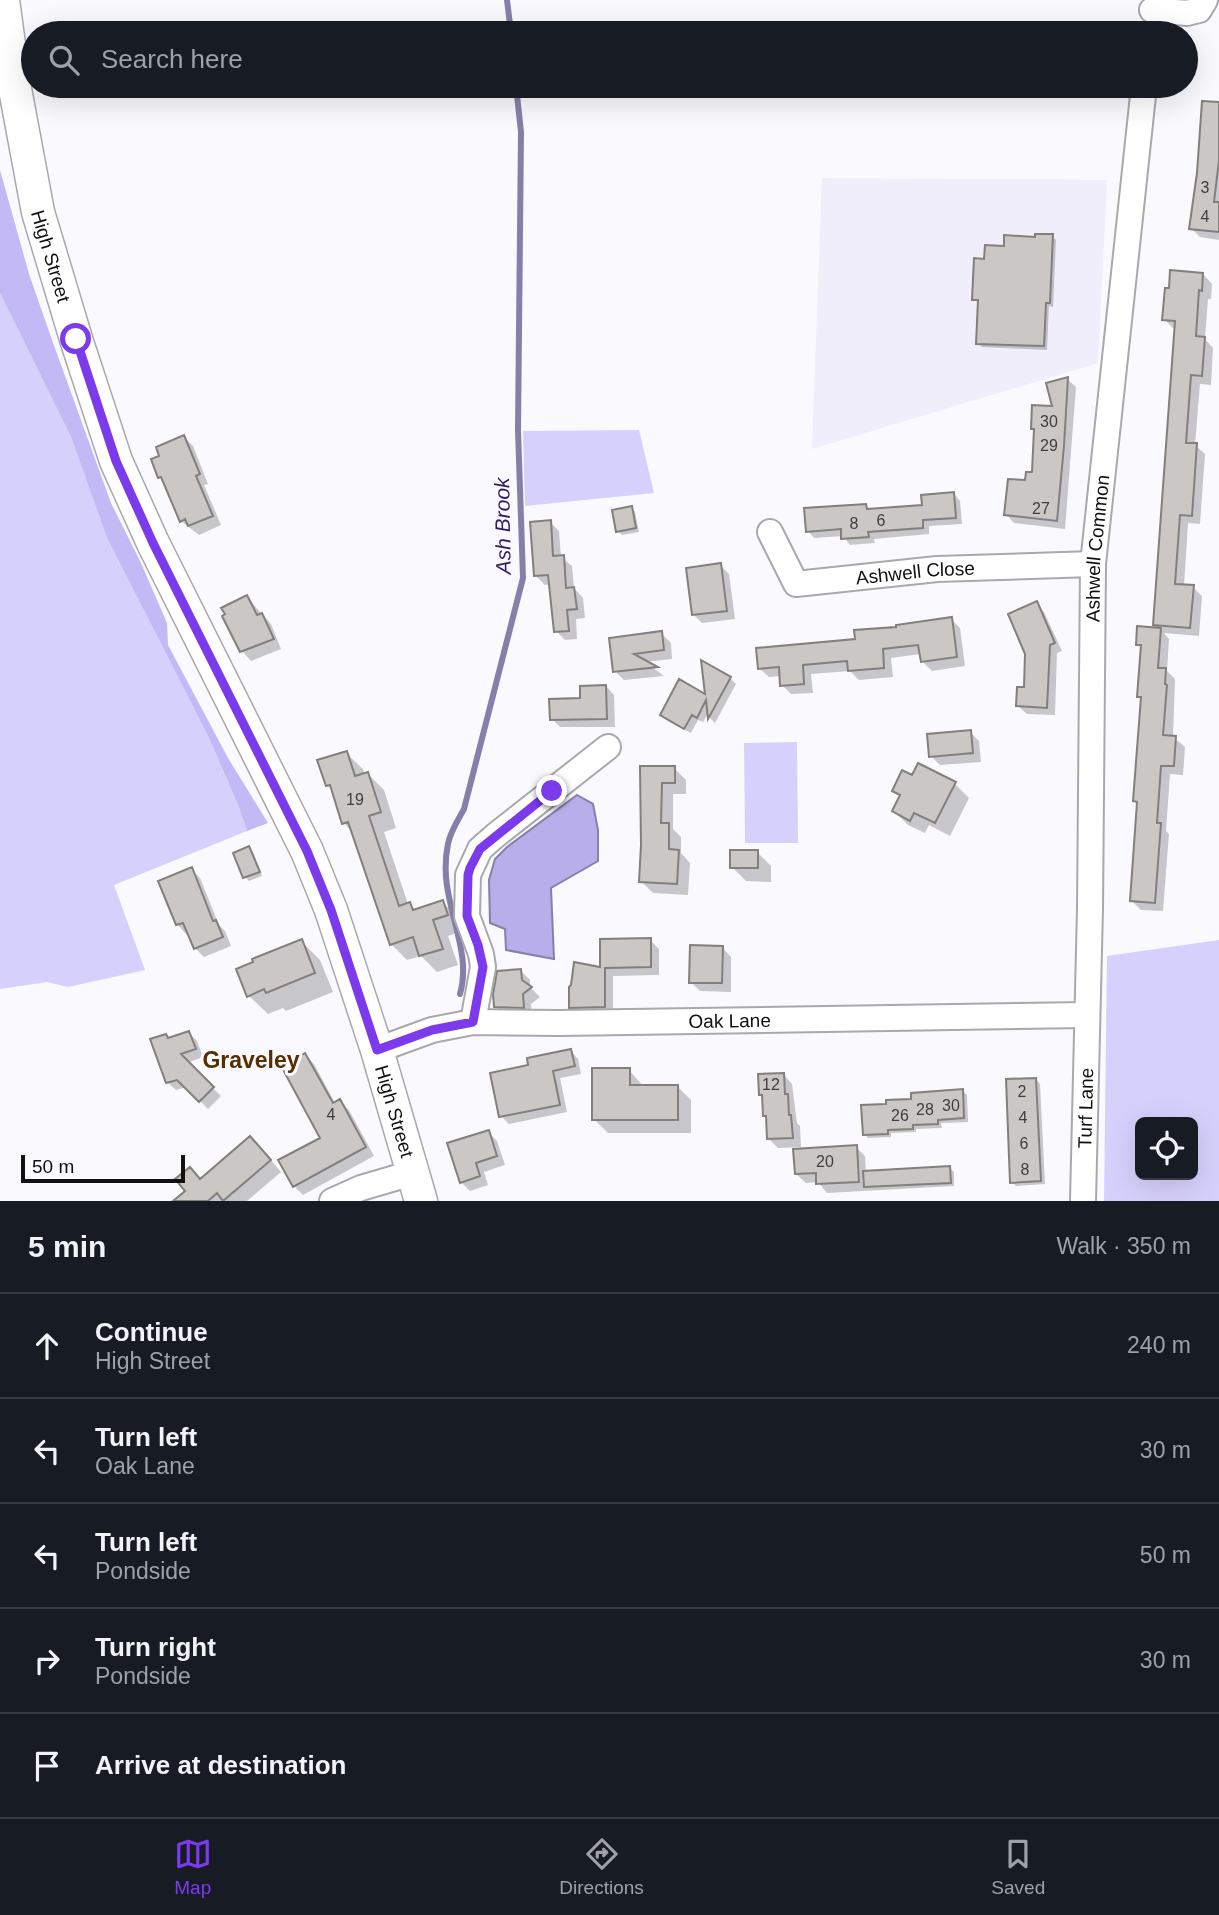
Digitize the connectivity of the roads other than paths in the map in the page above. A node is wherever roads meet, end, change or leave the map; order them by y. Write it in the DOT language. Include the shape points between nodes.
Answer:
graph roads {
  1 [pos="3,0"];
  2 [pos="1205,0"];
  3 [pos="1151,14"];
  4 [pos="1143,98"];
  5 [pos="769,532"];
  6 [pos="1093,564"];
  7 [pos="608,747"];
  8 [pos="1087,1015"];
  9 [pos="473,1022"];
  10 [pos="377,1050"];
  11 [pos="417,1187"];
  12 [pos="331,1201"];
  13 [pos="1083,1201"];
  1 -- 10 [label="main road, High Street" via="38,212 116,461 307,851"];
  2 -- 3 [label="street" via="1199,10"];
  4 -- 6 [label="street, Ashwell Common"];
  5 -- 6 [label="street, Ashwell Close" via="796,584 937,569"];
  6 -- 8 [label="street, Ashwell Common"];
  7 -- 9 [label="street" via="480,849 470,868 467,916 483,967"];
  8 -- 9 [label="street, Oak Lane"];
  8 -- 13 [label="street, Turf Lane"];
  9 -- 10 [label="street, Oak Lane" via="432,1030"];
  10 -- 11 [label="main road, High Street"];
  11 -- 12 [label="street" via="361,1188"];
}
